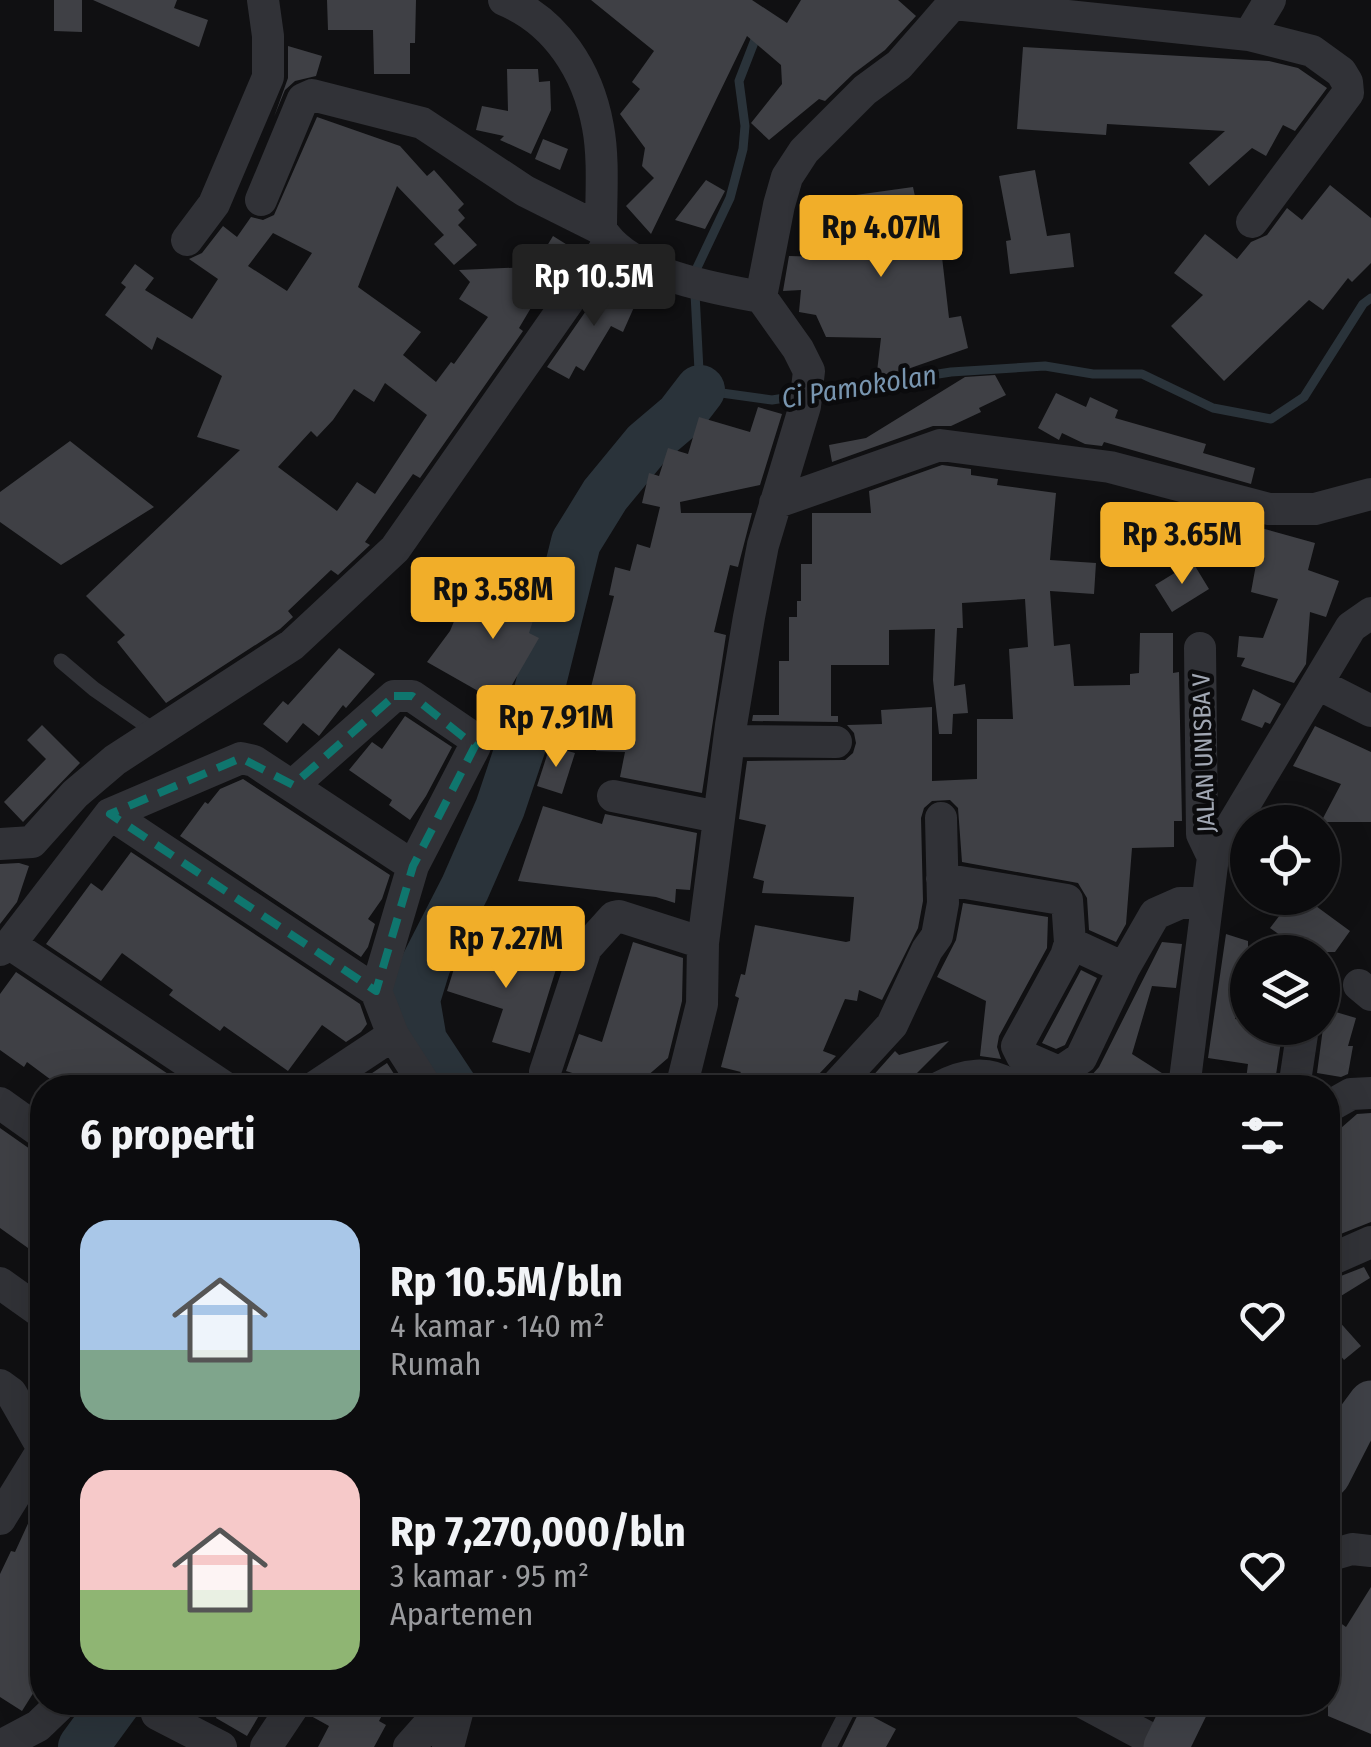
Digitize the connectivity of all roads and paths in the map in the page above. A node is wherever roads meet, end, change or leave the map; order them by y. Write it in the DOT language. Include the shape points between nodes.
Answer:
graph roads {
  1 [pos="263,0"];
  2 [pos="506,0"];
  3 [pos="1270,0"];
  4 [pos="955,2"];
  5 [pos="1249,35"];
  6 [pos="260,200"];
  7 [pos="1252,222"];
  8 [pos="605,236"];
  9 [pos="187,240"];
  10 [pos="761,297"];
  11 [pos="1371,494"];
  12 [pos="775,503"];
  13 [pos="1371,588"];
  14 [pos="1361,620"];
  15 [pos="1200,648"];
  16 [pos="61,661"];
  17 [pos="1318,684"];
  18 [pos="1371,710"];
  19 [pos="156,732"];
  20 [pos="730,740"];
  21 [pos="836,742"];
  22 [pos="292,785"];
  23 [pos="613,796"];
  24 [pos="110,814"];
  25 [pos="718,817"];
  26 [pos="941,818"];
  27 [pos="0,844"];
  28 [pos="1213,857"];
  29 [pos="413,866"];
  30 [pos="942,879"];
  31 [pos="1207,903"];
  32 [pos="474,924"];
  33 [pos="703,943"];
  34 [pos="1070,943"];
  35 [pos="5,946"];
  36 [pos="586,948"];
  37 [pos="1124,968"];
  38 [pos="376,991"];
  39 [pos="393,1035"];
  40 [pos="1300,1045"];
  41 [pos="544,1072"];
  42 [pos="206,1075"];
  43 [pos="333,1075"];
  44 [pos="419,1075"];
  45 [pos="685,1075"];
  46 [pos="846,1075"];
  47 [pos="1043,1075"];
  48 [pos="1056,1075"];
  49 [pos="1186,1075"];
  50 [pos="1296,1075"];
  51 [pos="1371,1093"];
  52 [pos="1340,1101"];
  53 [pos="0,1104"];
  54 [pos="30,1125"];
  55 [pos="1371,1242"];
  56 [pos="1340,1256"];
  57 [pos="0,1283"];
  58 [pos="30,1304"];
  59 [pos="0,1385"];
  60 [pos="1371,1403"];
  61 [pos="30,1427"];
  62 [pos="1340,1452"];
  63 [pos="30,1469"];
  64 [pos="0,1519"];
  65 [pos="1371,1551"];
  66 [pos="1340,1552"];
  67 [pos="49,1715"];
  68 [pos="159,1715"];
  69 [pos="287,1715"];
  70 [pos="438,1715"];
  71 [pos="457,1715"];
  72 [pos="846,1715"];
  73 [pos="1106,1715"];
  74 [pos="1182,1715"];
  75 [pos="0,1746"];
  76 [pos="220,1747"];
  77 [pos="266,1747"];
  78 [pos="408,1747"];
  79 [pos="448,1747"];
  80 [pos="830,1747"];
  81 [pos="1166,1747"];
  1 -- 9 [label="street" via="268,77 214,204"];
  2 -- 8 [label="street" via="530,10 560,37 583,80 598,126"];
  3 -- 5 [label="street"];
  4 -- 5 [label="street"];
  4 -- 10 [label="street" via="899,65 804,151 778,205"];
  5 -- 7 [label="street" via="1312,51 1341,72 1348,93"];
  6 -- 8 [label="street" via="303,99 312,95 422,124"];
  8 -- 10 [label="street" via="632,258 688,280"];
  8 -- 19 [label="street" via="396,549 292,645"];
  10 -- 12 [label="street" via="809,371"];
  11 -- 12 [label="street" via="1315,509 1269,510 1110,468 940,445"];
  12 -- 20 [label="street"];
  13 -- 14 [label="street"];
  14 -- 17 [label="street"];
  15 -- 28 [label="street, JALAN UNISBA V" via="1202,834"];
  16 -- 19 [label="lane"];
  17 -- 18 [label="street"];
  17 -- 28 [label="street"];
  19 -- 27 [label="street" via="74,794 32,842"];
  20 -- 21 [label="street"];
  20 -- 25 [label="street"];
  22 -- 24 [label="street" via="241,758"];
  22 -- 29 [label="street"];
  22 -- 29 [label="street" via="394,696 412,696 472,737 475,746"];
  23 -- 25 [label="street"];
  24 -- 35 [label="street"];
  24 -- 38 [label="street"];
  25 -- 33 [label="street"];
  26 -- 30 [label="street"];
  28 -- 31 [label="street"];
  29 -- 38 [label="street"];
  30 -- 34 [label="street" via="1066,900"];
  30 -- 46 [label="street" via="937,936 904,1004"];
  31 -- 37 [label="street" via="1192,900 1155,914"];
  31 -- 49 [label="street"];
  32 -- 36 [label="street"];
  33 -- 36 [label="street" via="620,916"];
  33 -- 45 [label="street" via="702,1004"];
  34 -- 37 [label="street"];
  34 -- 47 [label="street" via="1017,1046"];
  35 -- 42 [label="street"];
  36 -- 41 [label="street"];
  37 -- 48 [label="street" via="1081,1058"];
  38 -- 39 [label="street"];
  39 -- 43 [label="street"];
  39 -- 44 [label="street"];
  40 -- 50 [label="street"];
  51 -- 52 [label="street"];
  53 -- 54 [label="street"];
  55 -- 56 [label="street"];
  57 -- 58 [label="street"];
  59 -- 61 [label="street" via="12,1393"];
  60 -- 62 [label="street"];
  63 -- 64 [label="street"];
  65 -- 66 [label="street"];
  67 -- 75 [label="street"];
  68 -- 76 [label="street"];
  69 -- 77 [label="street"];
  70 -- 78 [label="street"];
  71 -- 79 [label="street"];
  72 -- 80 [label="lane"];
  73 -- 81 [label="street"];
  74 -- 81 [label="street"];
}
